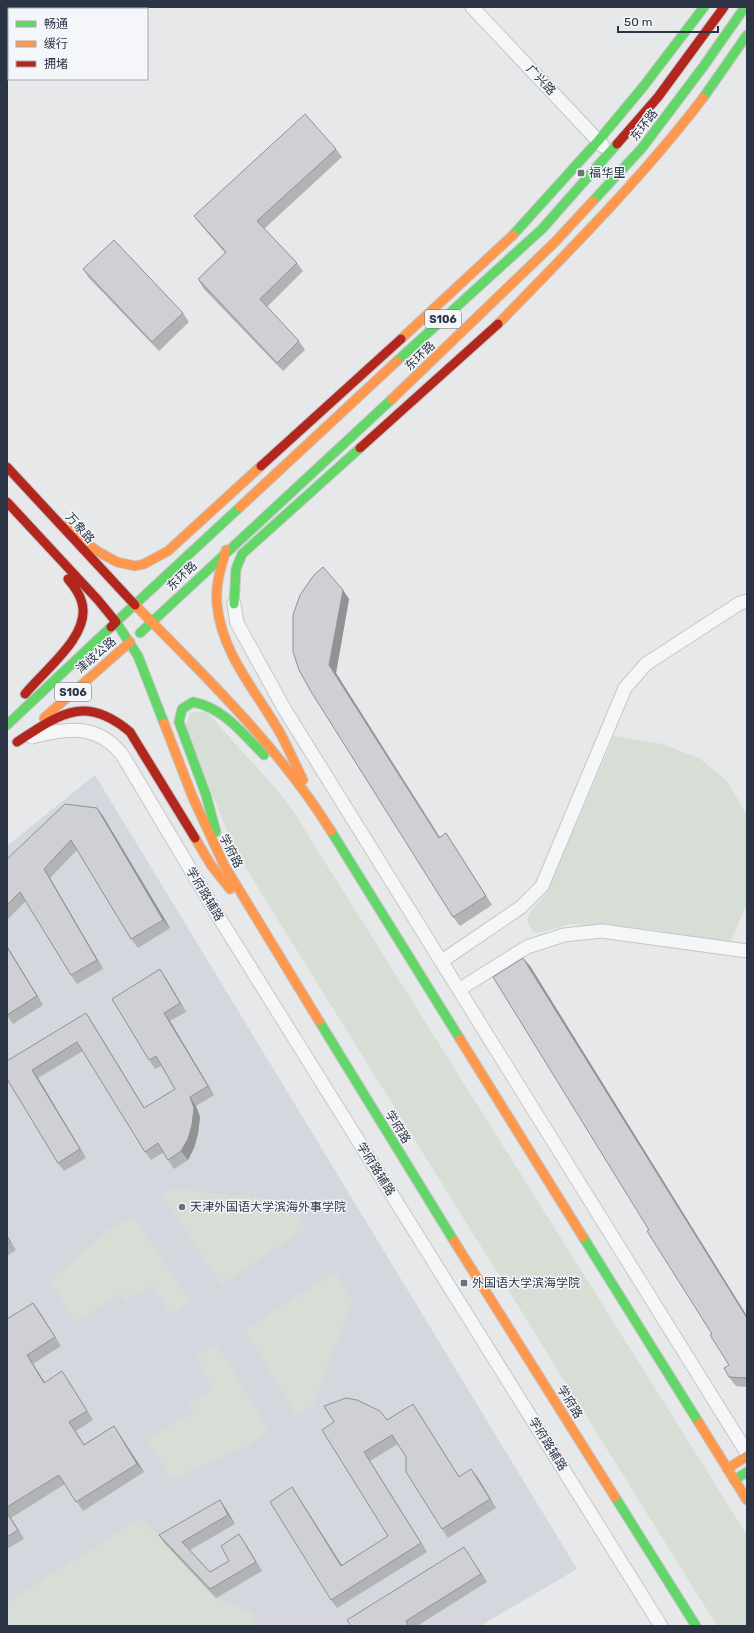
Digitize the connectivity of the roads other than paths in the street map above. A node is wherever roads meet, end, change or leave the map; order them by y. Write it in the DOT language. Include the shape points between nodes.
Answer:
graph roads {
  1 [pos="472,7"];
  2 [pos="704,7"];
  3 [pos="724,7"];
  4 [pos="745,7"];
  5 [pos="747,35"];
  6 [pos="598,141"];
  7 [pos="610,154"];
  8 [pos="7,467"];
  9 [pos="7,502"];
  10 [pos="63,526"];
  11 [pos="42,539"];
  12 [pos="226,550"];
  13 [pos="747,601"];
  14 [pos="234,604"];
  15 [pos="135,605"];
  16 [pos="116,622"];
  17 [pos="151,623"];
  18 [pos="130,642"];
  19 [pos="7,724"];
  20 [pos="14,744"];
  21 [pos="311,799"];
  22 [pos="224,865"];
  23 [pos="252,914"];
  24 [pos="747,951"];
  25 [pos="442,961"];
  26 [pos="460,989"];
  27 [pos="747,1453"];
  28 [pos="747,1456"];
  29 [pos="727,1469"];
  30 [pos="747,1472"];
  31 [pos="734,1480"];
  32 [pos="747,1500"];
  33 [pos="662,1626"];
  34 [pos="696,1626"];
  1 -- 6 [label="street, 广兴路"];
  2 -- 6 [label="main road"];
  3 -- 7 [label="main road, 东环路 / S106" via="683,65"];
  4 -- 12 [label="main road, 东环路 / S106" via="642,148 555,242 422,371"];
  5 -- 14 [label="main road" via="674,136 584,236 493,329 242,554 236,569"];
  6 -- 7 [label="street, 广兴路"];
  6 -- 10 [label="main road" via="505,244 168,551 144,564 126,565 110,559"];
  7 -- 15 [label="main road, 东环路 / S106" via="542,229"];
  8 -- 10 [label="main road, 万象路"];
  9 -- 11 [label="main road"];
  10 -- 15 [label="main road, 万象路"];
  11 -- 16 [label="main road"];
  11 -- 19 [label="main road" via="79,595 84,606 82,620 73,640 27,691"];
  12 -- 17 [label="main road, 东环路 / S106"];
  12 -- 21 [label="main road" via="218,574 217,591 222,633 234,660 279,731"];
  13 -- 25 [label="street" via="740,603 646,664 625,688 542,886 521,907"];
  14 -- 25 [label="street" via="237,623 261,669"];
  15 -- 16 [label="main road, 东环路 / S106"];
  15 -- 17 [label="main road"];
  16 -- 18 [label="main road, 学府路"];
  16 -- 19 [label="main road, 津歧公路 / S106"];
  17 -- 18 [label="main road, 东环路 / S106"];
  17 -- 21 [label="main road" via="285,763"];
  18 -- 20 [label="main road, 津歧公路 / S106"];
  18 -- 22 [label="main road, 学府路" via="144,670 200,815"];
  20 -- 23 [label="main road" via="54,720 78,710 99,712 117,720 130,732 211,865"];
  20 -- 33 [label="street, 学府路辅路" via="53,733 79,730 101,735 123,756 220,919"];
  21 -- 22 [label="main road" via="227,718 208,705 187,704 182,709 179,722 206,795"];
  21 -- 29 [label="main road"];
  22 -- 23 [label="main road, 学府路"];
  23 -- 34 [label="main road, 学府路"];
  24 -- 26 [label="street" via="602,931 564,934 527,947"];
  25 -- 26 [label="street"];
  26 -- 27 [label="street"];
  28 -- 29 [label="main road"];
  29 -- 31 [label="main road"];
  30 -- 31 [label="main road"];
  31 -- 32 [label="main road"];
}
